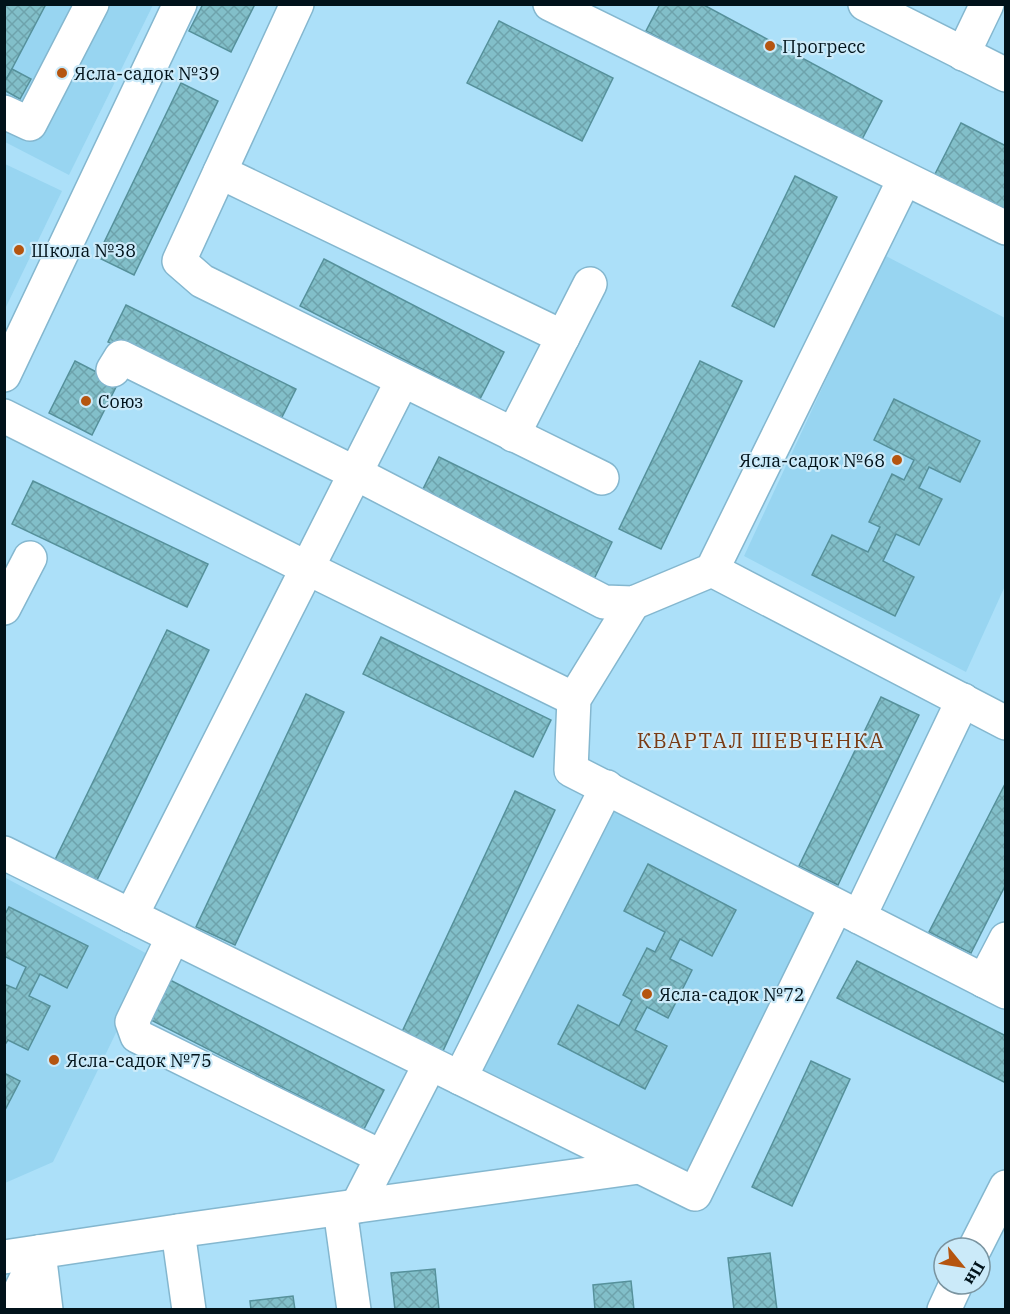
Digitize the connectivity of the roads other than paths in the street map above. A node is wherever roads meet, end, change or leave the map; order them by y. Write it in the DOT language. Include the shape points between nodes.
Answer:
graph roads {
  1 [pos="92,4"];
  2 [pos="180,4"];
  3 [pos="297,4"];
  4 [pos="550,4"];
  5 [pos="865,4"];
  6 [pos="987,4"];
  7 [pos="592,14"];
  8 [pos="963,54"];
  9 [pos="1005,75"];
  10 [pos="4,111"];
  11 [pos="220,172"];
  12 [pos="904,180"];
  13 [pos="1005,228"];
  14 [pos="590,284"];
  15 [pos="563,337"];
  16 [pos="113,370"];
  17 [pos="4,375"];
  18 [pos="402,381"];
  19 [pos="4,417"];
  20 [pos="513,435"];
  21 [pos="355,473"];
  22 [pos="602,478"];
  23 [pos="30,558"];
  24 [pos="307,568"];
  25 [pos="712,570"];
  26 [pos="633,603"];
  27 [pos="4,608"];
  28 [pos="574,699"];
  29 [pos="963,699"];
  30 [pos="1005,723"];
  31 [pos="607,787"];
  32 [pos="4,853"];
  33 [pos="847,911"];
  34 [pos="131,916"];
  35 [pos="173,937"];
  36 [pos="1005,939"];
  37 [pos="995,986"];
  38 [pos="430,1064"];
  39 [pos="460,1078"];
  40 [pos="382,1157"];
  41 [pos="639,1167"];
  42 [pos="1005,1187"];
  43 [pos="349,1208"];
  44 [pos="178,1231"];
  45 [pos="981,1236"];
  46 [pos="39,1252"];
  47 [pos="4,1257"];
  48 [pos="950,1296"];
  49 [pos="11,1310"];
  50 [pos="46,1310"];
  51 [pos="189,1310"];
  52 [pos="354,1310"];
  53 [pos="944,1310"];
  1 -- 10 [label="street" via="30,124"];
  2 -- 17 [label="street"];
  3 -- 11 [label="street"];
  4 -- 7 [label="street"];
  5 -- 8 [label="street"];
  6 -- 8 [label="street"];
  7 -- 12 [label="street"];
  8 -- 9 [label="street"];
  11 -- 15 [label="street"];
  11 -- 18 [label="street" via="178,261 202,281"];
  12 -- 13 [label="street"];
  12 -- 25 [label="street"];
  14 -- 15 [label="street"];
  15 -- 20 [label="street"];
  16 -- 21 [label="street" via="121,357"];
  18 -- 20 [label="street"];
  18 -- 21 [label="street"];
  19 -- 24 [label="street"];
  20 -- 22 [label="street"];
  21 -- 24 [label="street"];
  21 -- 26 [label="street" via="604,602"];
  23 -- 27 [label="street"];
  24 -- 28 [label="street"];
  24 -- 34 [label="street"];
  25 -- 26 [label="street"];
  25 -- 29 [label="street"];
  26 -- 28 [label="street"];
  28 -- 31 [label="street" via="571,770"];
  29 -- 30 [label="street"];
  29 -- 33 [label="street"];
  31 -- 33 [label="street"];
  31 -- 39 [label="street"];
  32 -- 34 [label="street"];
  33 -- 37 [label="street"];
  33 -- 41 [label="street" via="695,1194"];
  34 -- 35 [label="street"];
  35 -- 38 [label="street"];
  35 -- 40 [label="street" via="132,1022 137,1036"];
  36 -- 37 [label="street"];
  38 -- 39 [label="street"];
  38 -- 40 [label="street"];
  39 -- 41 [label="street"];
  40 -- 43 [label="street"];
  41 -- 43 [label="street"];
  42 -- 45 [label="street"];
  43 -- 44 [label="street"];
  43 -- 52 [label="street"];
  44 -- 46 [label="street"];
  44 -- 51 [label="street"];
  46 -- 47 [label="street"];
  46 -- 49 [label="street"];
  46 -- 50 [label="street"];
  48 -- 53 [label="street"];
}
